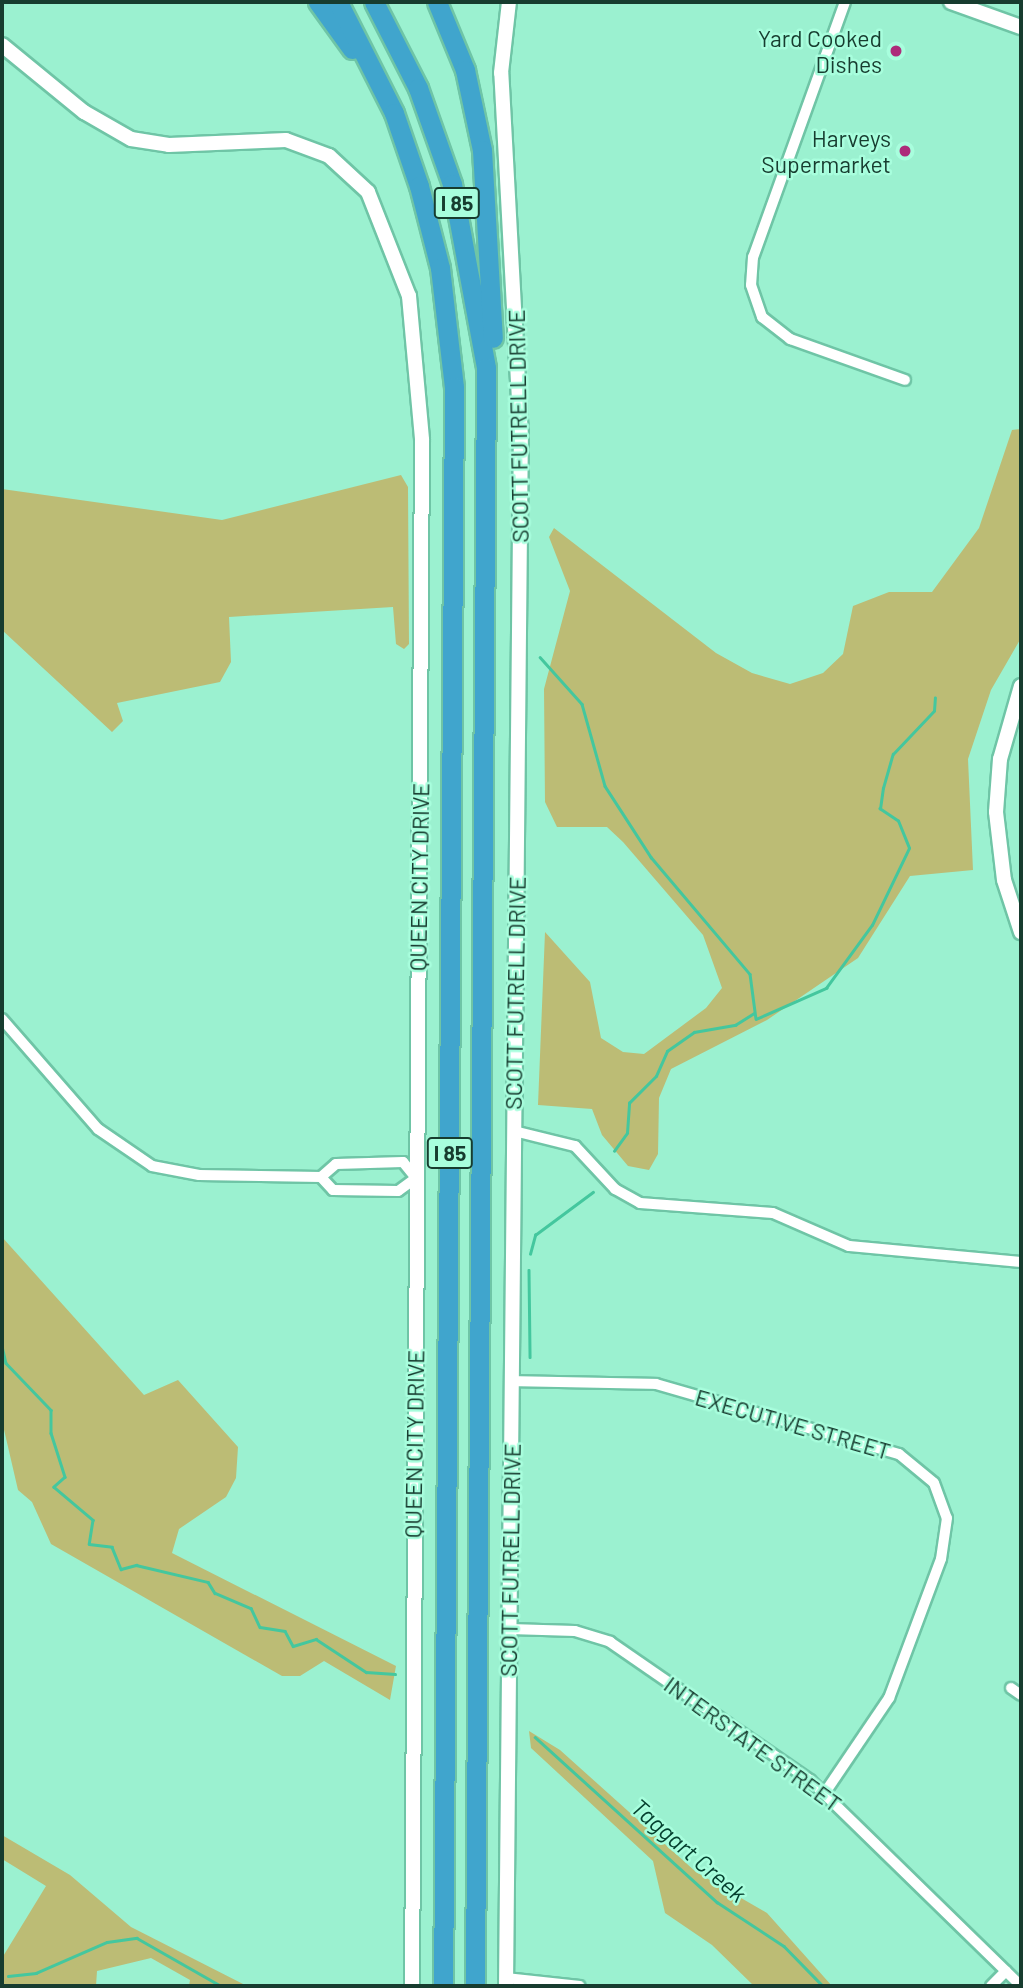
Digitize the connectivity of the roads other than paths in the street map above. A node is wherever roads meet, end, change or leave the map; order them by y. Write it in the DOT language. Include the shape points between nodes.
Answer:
graph roads {
  1 [pos="318,2"];
  2 [pos="338,2"];
  3 [pos="374,2"];
  4 [pos="437,2"];
  5 [pos="509,2"];
  6 [pos="845,2"];
  7 [pos="951,2"];
  8 [pos="1021,27"];
  9 [pos="2,46"];
  10 [pos="394,113"];
  11 [pos="905,380"];
  12 [pos="488,419"];
  13 [pos="1021,687"];
  14 [pos="1021,932"];
  15 [pos="2,1019"];
  16 [pos="514,1131"];
  17 [pos="321,1177"];
  18 [pos="416,1178"];
  19 [pos="1021,1262"];
  20 [pos="512,1381"];
  21 [pos="509,1629"];
  22 [pos="1010,1688"];
  23 [pos="1021,1695"];
  24 [pos="826,1791"];
  25 [pos="1006,1971"];
  26 [pos="506,1982"];
  27 [pos="412,1986"];
  28 [pos="443,1986"];
  29 [pos="475,1986"];
  30 [pos="579,1986"];
  31 [pos="991,1986"];
  32 [pos="1021,1986"];
  1 -- 10 [label="highway"];
  2 -- 10 [label="highway, I 85"];
  3 -- 12 [label="highway, I 85" via="418,88 457,200 481,318"];
  4 -- 12 [label="highway" via="465,70 488,198 494,303"];
  5 -- 16 [label="street, SCOTT FUTRELL DRIVE" via="501,73 521,437"];
  6 -- 11 [label="street" via="753,257 751,285 762,317 790,339"];
  7 -- 8 [label="street"];
  9 -- 18 [label="street, QUEEN CITY DRIVE" via="83,112 131,139 169,145 264,139 317,150 368,192 394,247 416,334 422,440"];
  10 -- 28 [label="highway, I 85" via="440,268 455,420"];
  12 -- 29 [label="highway, I 85"];
  13 -- 14 [label="street" via="1000,759 996,812 1004,880"];
  15 -- 17 [label="street" via="98,1129 134,1157 180,1174"];
  16 -- 19 [label="street" via="575,1146 615,1189 640,1203 773,1213 849,1246"];
  16 -- 20 [label="street, SCOTT FUTRELL DRIVE"];
  17 -- 18 [label="street" via="333,1190 398,1191"];
  17 -- 18 [label="street" via="336,1164 402,1162"];
  18 -- 27 [label="street, QUEEN CITY DRIVE"];
  20 -- 21 [label="street, SCOTT FUTRELL DRIVE"];
  20 -- 24 [label="street, EXECUTIVE STREET" via="656,1384 899,1454 934,1483 947,1518 941,1559 889,1698"];
  21 -- 24 [label="street, INTERSTATE STREET" via="575,1631 610,1642"];
  21 -- 26 [label="street, SCOTT FUTRELL DRIVE"];
  22 -- 23 [label="street"];
  24 -- 25 [label="street, INTERSTATE STREET"];
  25 -- 31 [label="street"];
  25 -- 32 [label="street, INTERSTATE STREET"];
  26 -- 30 [label="street"];
}
